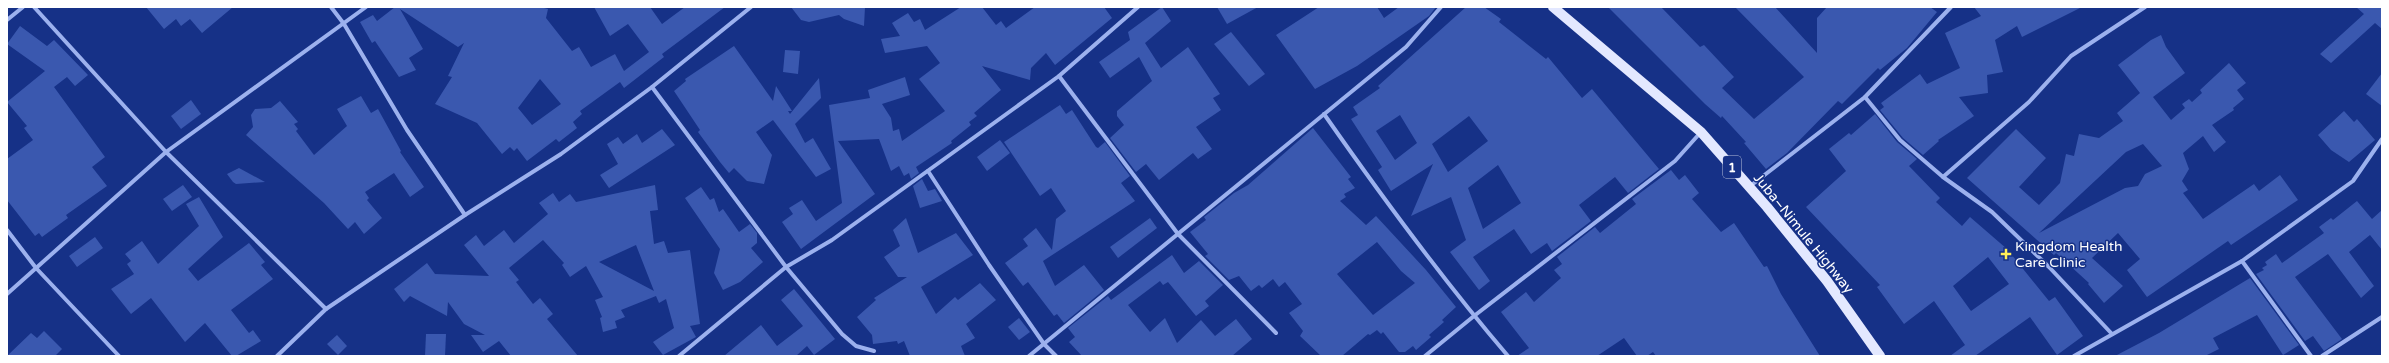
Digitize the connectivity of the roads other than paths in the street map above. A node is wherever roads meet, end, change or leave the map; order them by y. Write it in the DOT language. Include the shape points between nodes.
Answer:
graph roads {
  1 [pos="23,7"];
  2 [pos="34,7"];
  3 [pos="331,7"];
  4 [pos="366,7"];
  5 [pos="751,7"];
  6 [pos="1138,7"];
  7 [pos="1441,7"];
  8 [pos="1554,7"];
  9 [pos="1951,7"];
  10 [pos="2145,7"];
  11 [pos="7,20"];
  12 [pos="344,24"];
  13 [pos="1059,76"];
  14 [pos="652,87"];
  15 [pos="1865,97"];
  16 [pos="1324,114"];
  17 [pos="1701,132"];
  18 [pos="2382,139"];
  19 [pos="166,152"];
  20 [pos="928,171"];
  21 [pos="1943,177"];
  22 [pos="1749,187"];
  23 [pos="465,215"];
  24 [pos="7,230"];
  25 [pos="1178,234"];
  26 [pos="2242,261"];
  27 [pos="786,267"];
  28 [pos="36,268"];
  29 [pos="7,294"];
  30 [pos="326,309"];
  31 [pos="1474,316"];
  32 [pos="2382,317"];
  33 [pos="1276,334"];
  34 [pos="2112,334"];
  35 [pos="1044,344"];
  36 [pos="874,351"];
  37 [pos="1878,355"];
  38 [pos="119,356"];
  39 [pos="277,356"];
  40 [pos="679,356"];
  41 [pos="1029,356"];
  42 [pos="1056,356"];
  43 [pos="1425,356"];
  44 [pos="1508,356"];
  45 [pos="2074,356"];
  46 [pos="2311,356"];
  47 [pos="2322,356"];
  1 -- 11 [label="street"];
  2 -- 19 [label="street"];
  3 -- 12 [label="street"];
  4 -- 12 [label="street"];
  5 -- 14 [label="street"];
  6 -- 13 [label="street"];
  7 -- 16 [label="street" via="1406,47"];
  8 -- 17 [label="main road, Juba–Nimule Highway / 1"];
  9 -- 15 [label="street"];
  10 -- 21 [label="street" via="2071,56 2029,102"];
  12 -- 19 [label="street"];
  12 -- 23 [label="street" via="407,130"];
  13 -- 20 [label="street"];
  13 -- 25 [label="street"];
  14 -- 23 [label="street" via="562,154"];
  14 -- 27 [label="street"];
  15 -- 21 [label="street" via="1900,140"];
  15 -- 22 [label="street"];
  16 -- 25 [label="street"];
  16 -- 31 [label="street"];
  17 -- 22 [label="main road, Juba–Nimule Highway / 1"];
  17 -- 31 [label="street" via="1675,161"];
  18 -- 26 [label="street" via="2353,181"];
  19 -- 28 [label="street"];
  19 -- 30 [label="street"];
  20 -- 27 [label="street" via="832,240"];
  20 -- 35 [label="street"];
  21 -- 34 [label="street" via="1992,212 2049,267"];
  22 -- 37 [label="main road, Juba–Nimule Highway / 1" via="1828,281"];
  23 -- 30 [label="street"];
  24 -- 28 [label="street"];
  25 -- 33 [label="street"];
  25 -- 35 [label="street"];
  26 -- 34 [label="street"];
  26 -- 46 [label="street"];
  27 -- 36 [label="street" via="842,334 856,346"];
  27 -- 40 [label="street"];
  28 -- 29 [label="street"];
  28 -- 38 [label="street"];
  30 -- 39 [label="street"];
  31 -- 43 [label="street"];
  31 -- 44 [label="street"];
  32 -- 47 [label="street"];
  34 -- 45 [label="street"];
  35 -- 41 [label="street"];
  35 -- 42 [label="street"];
}
